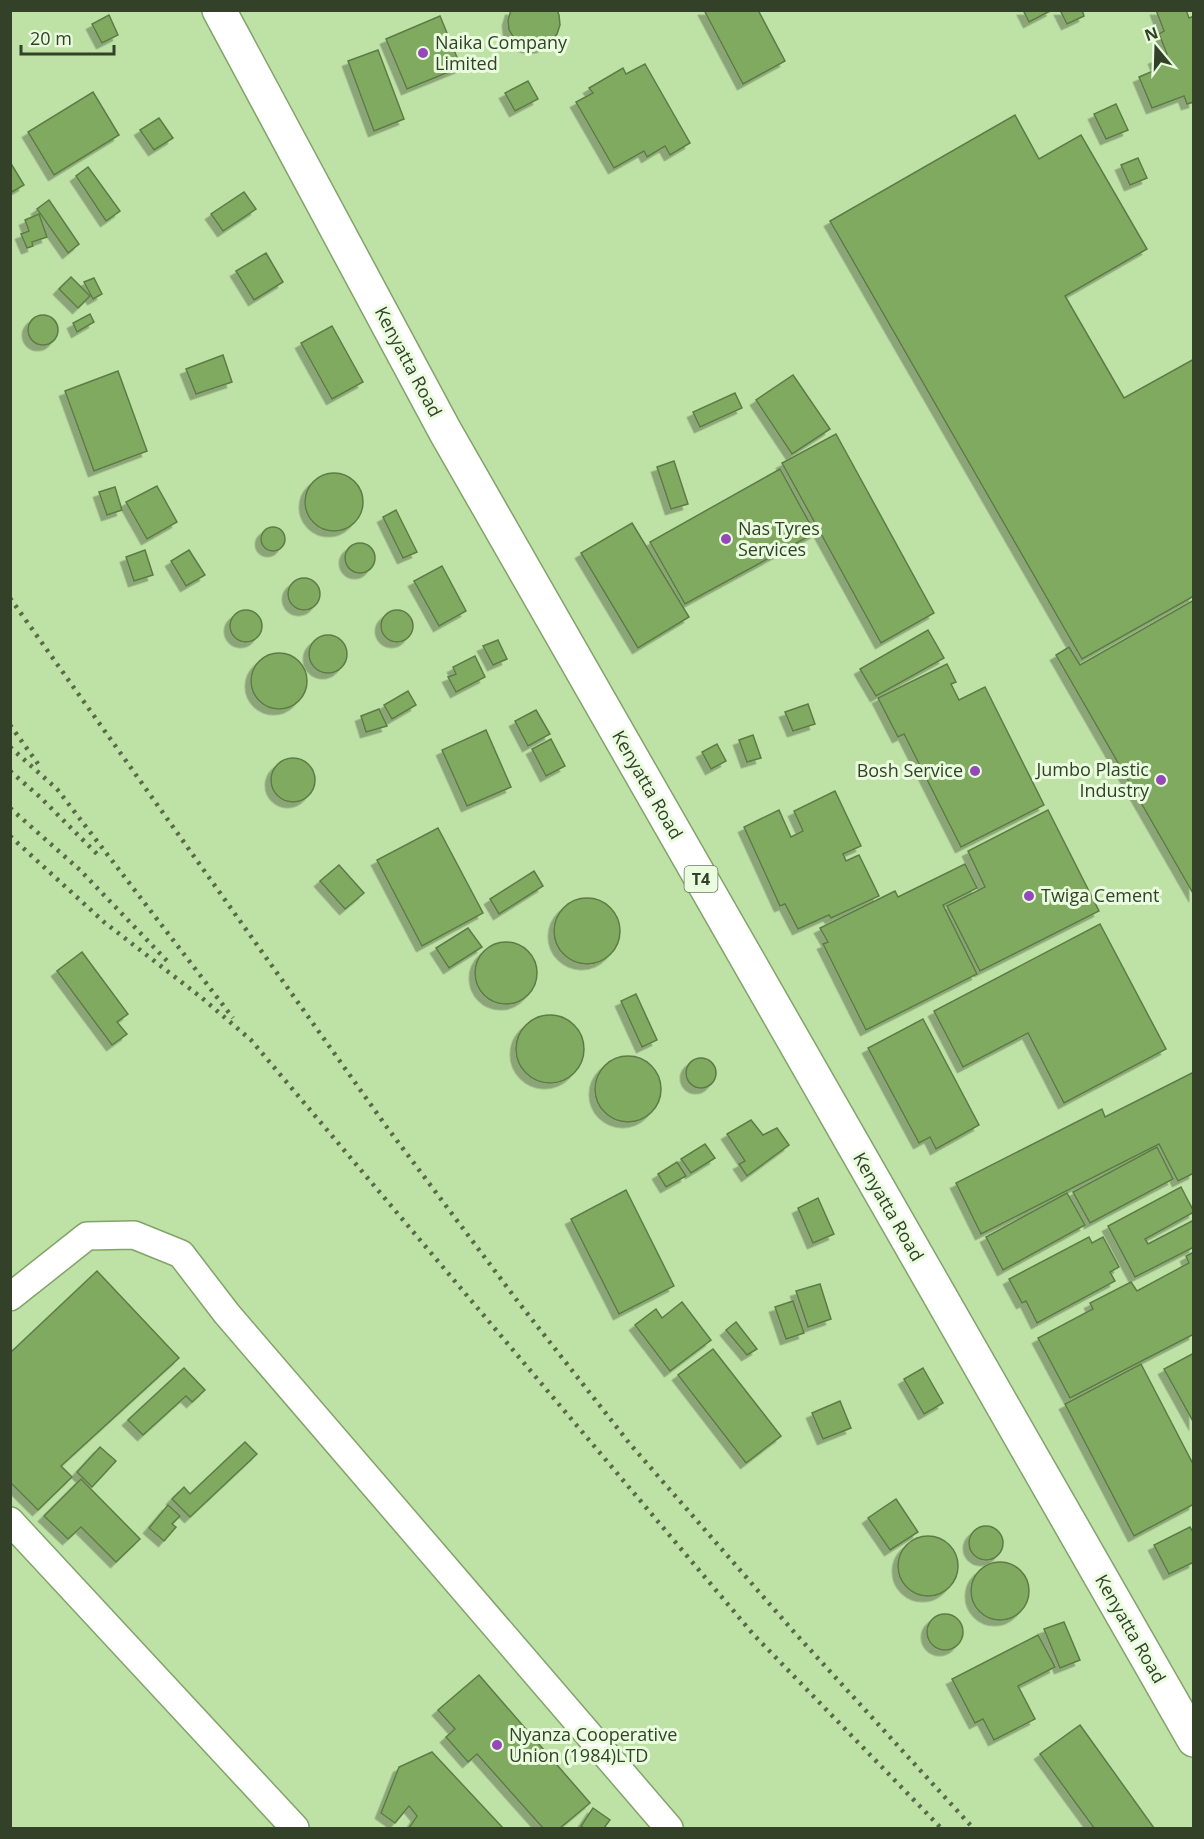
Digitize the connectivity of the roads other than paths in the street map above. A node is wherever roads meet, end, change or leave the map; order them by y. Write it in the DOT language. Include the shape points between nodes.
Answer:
graph roads {
  1 [pos="219,10"];
  2 [pos="10,1297"];
  3 [pos="10,1521"];
  4 [pos="1194,1740"];
  5 [pos="295,1828"];
  6 [pos="669,1828"];
  1 -- 4 [label="highway, Kenyatta Road / T4" via="445,431"];
  2 -- 6 [label="street" via="87,1236 134,1235 181,1254 227,1314"];
  3 -- 5 [label="street"];
}
